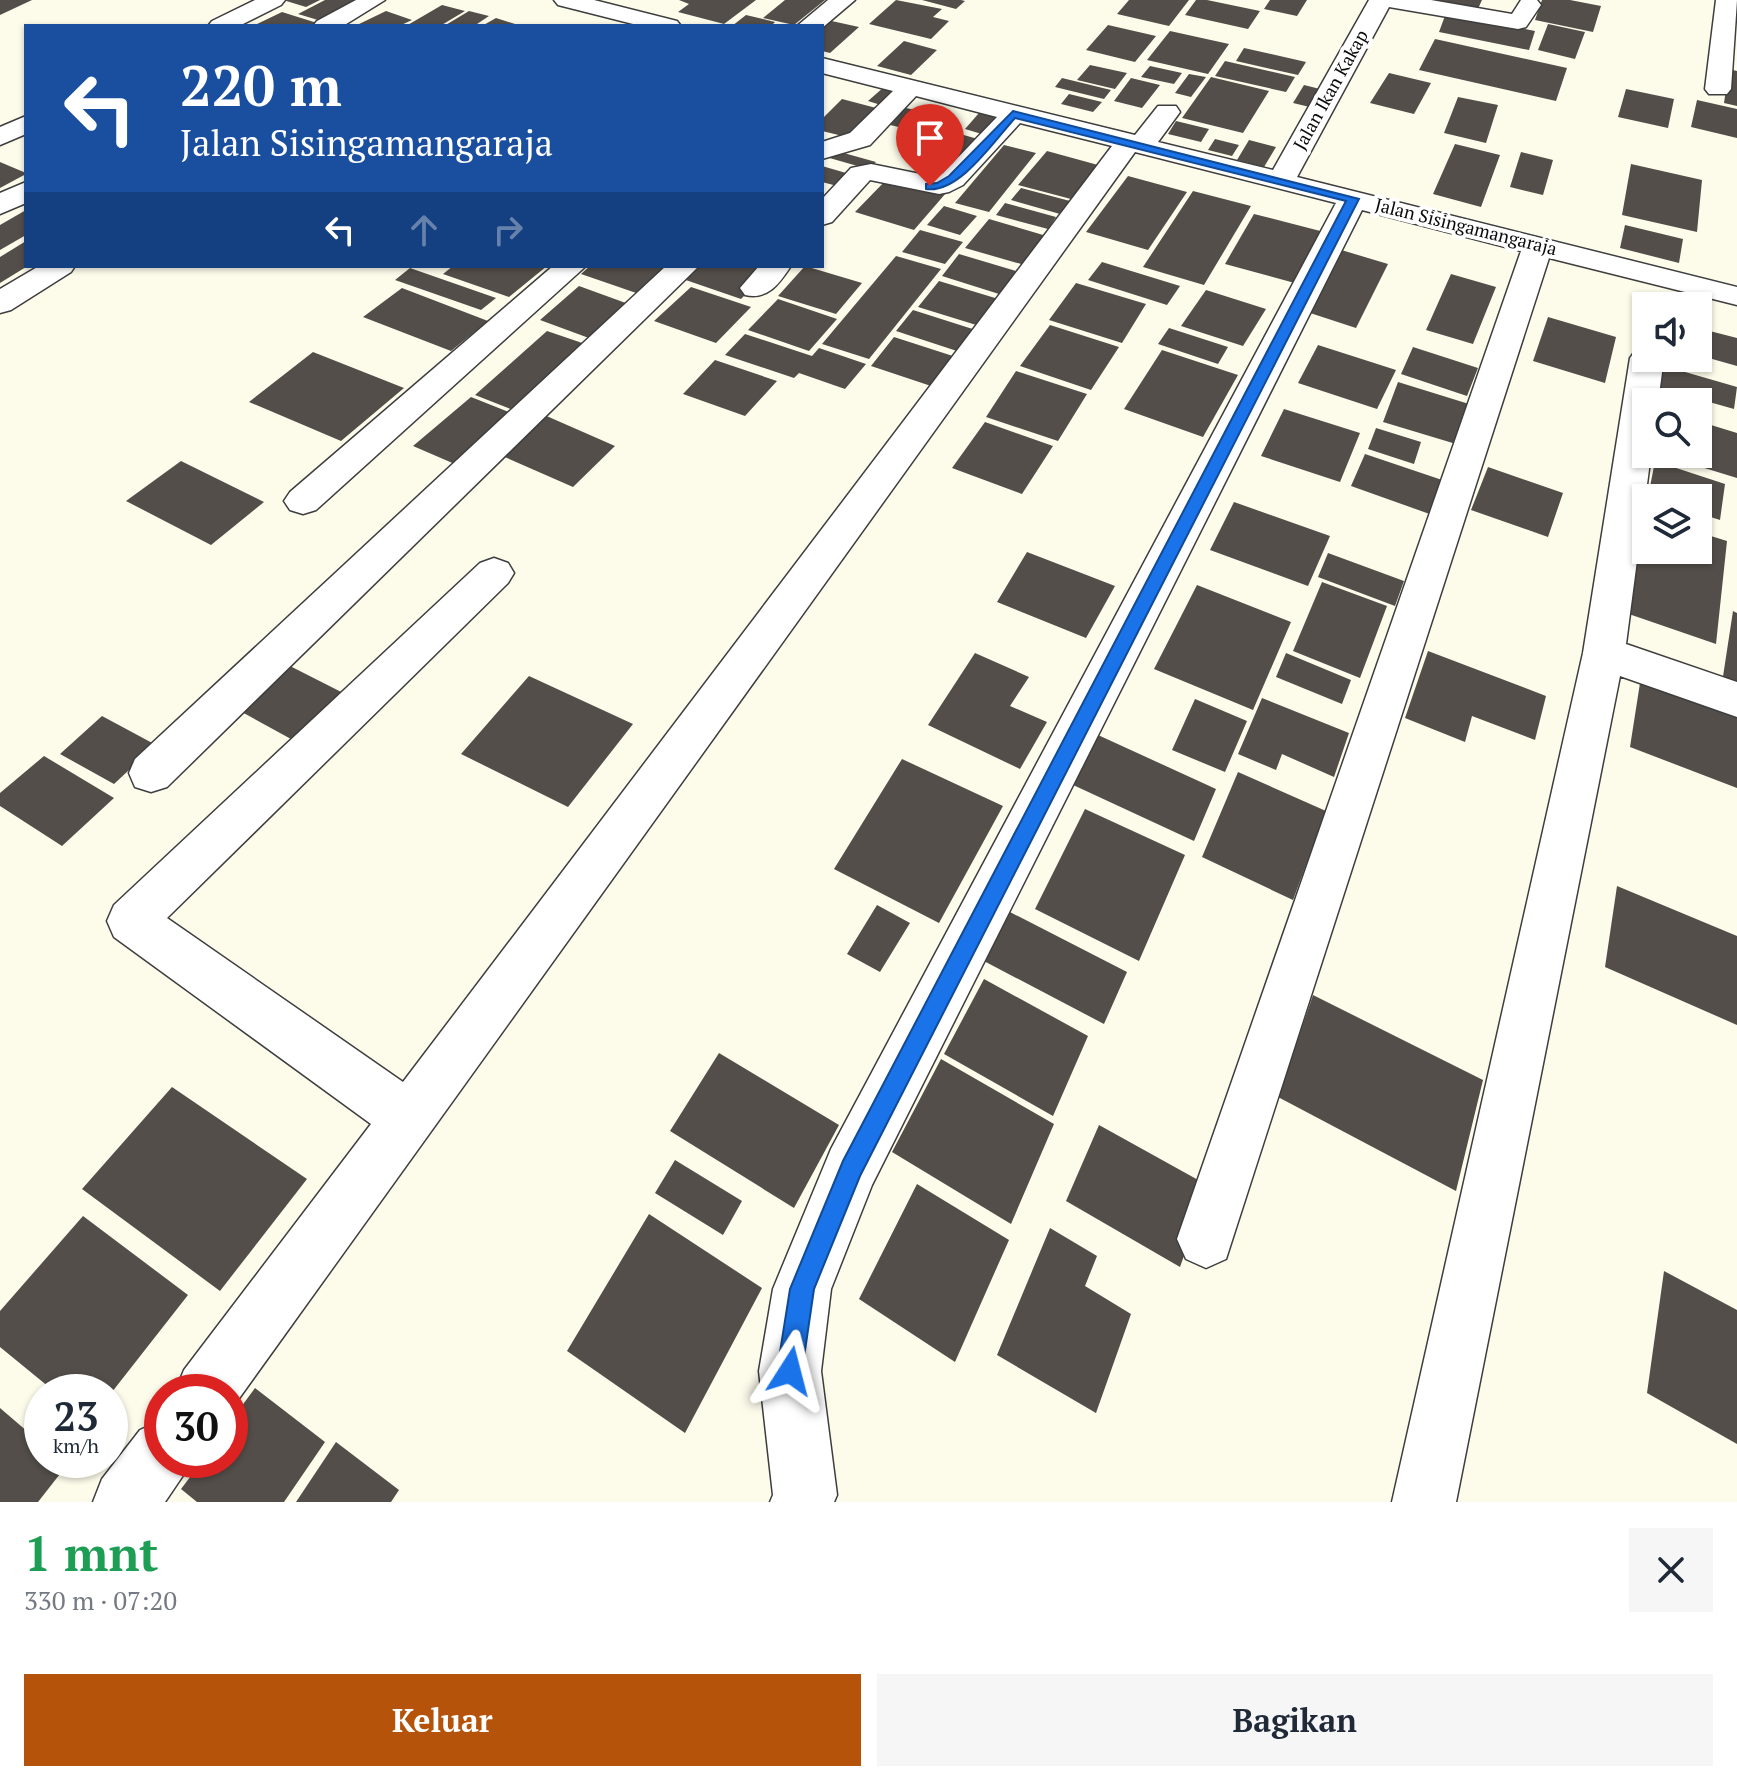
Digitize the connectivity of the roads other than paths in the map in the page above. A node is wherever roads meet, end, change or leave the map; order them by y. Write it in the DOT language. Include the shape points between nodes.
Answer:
graph roads {
  1 [pos="273,0"];
  2 [pos="373,0"];
  3 [pos="566,0"];
  4 [pos="843,0"];
  5 [pos="1381,0"];
  6 [pos="1390,0"];
  7 [pos="1728,0"];
  8 [pos="1529,5"];
  9 [pos="224,24"];
  10 [pos="329,24"];
  11 [pos="661,24"];
  12 [pos="812,24"];
  13 [pos="824,65"];
  14 [pos="911,87"];
  15 [pos="1718,89"];
  16 [pos="1167,112"];
  17 [pos="1013,115"];
  18 [pos="24,125"];
  19 [pos="0,137"];
  20 [pos="1135,144"];
  21 [pos="824,150"];
  22 [pos="1281,181"];
  23 [pos="1353,199"];
  24 [pos="824,214"];
  25 [pos="1538,246"];
  26 [pos="57,268"];
  27 [pos="569,268"];
  28 [pos="682,268"];
  29 [pos="1657,291"];
  30 [pos="1737,296"];
  31 [pos="0,303"];
  32 [pos="1645,372"];
  33 [pos="303,501"];
  34 [pos="494,573"];
  35 [pos="1604,653"];
  36 [pos="1737,700"];
  37 [pos="151,773"];
  38 [pos="408,1118"];
  39 [pos="1206,1239"];
  40 [pos="219,1374"];
  41 [pos="144,1476"];
  42 [pos="125,1502"];
  43 [pos="802,1502"];
  44 [pos="1424,1502"];
  1 -- 9 [label="street"];
  2 -- 10 [label="street"];
  3 -- 11 [label="street"];
  4 -- 12 [label="street"];
  5 -- 22 [label="street, Jalan Ikan Kakap"];
  6 -- 8 [label="street" via="1518,22"];
  7 -- 15 [label="street"];
  13 -- 14 [label="street, Jalan Sisingamangaraja"];
  14 -- 17 [label="street, Jalan Sisingamangaraja"];
  14 -- 21 [label="street" via="860,139"];
  16 -- 20 [label="street"];
  17 -- 20 [label="street, Jalan Sisingamangaraja"];
  17 -- 24 [label="street" via="953,179 939,186 861,174"];
  18 -- 19 [label="street"];
  20 -- 22 [label="street, Jalan Sisingamangaraja"];
  20 -- 38 [label="street"];
  22 -- 23 [label="street, Jalan Sisingamangaraja"];
  23 -- 25 [label="street, Jalan Sisingamangaraja"];
  23 -- 43 [label="street" via="851,1169 802,1289 790,1371"];
  25 -- 29 [label="street, Jalan Sisingamangaraja"];
  25 -- 39 [label="street"];
  26 -- 31 [label="street"];
  27 -- 33 [label="street"];
  28 -- 37 [label="street"];
  29 -- 30 [label="street, Jalan Sisingamangaraja"];
  32 -- 35 [label="street"];
  34 -- 38 [label="street" via="131,921"];
  35 -- 36 [label="street"];
  35 -- 44 [label="street"];
  38 -- 40 [label="street"];
  41 -- 42 [label="street"];
}
